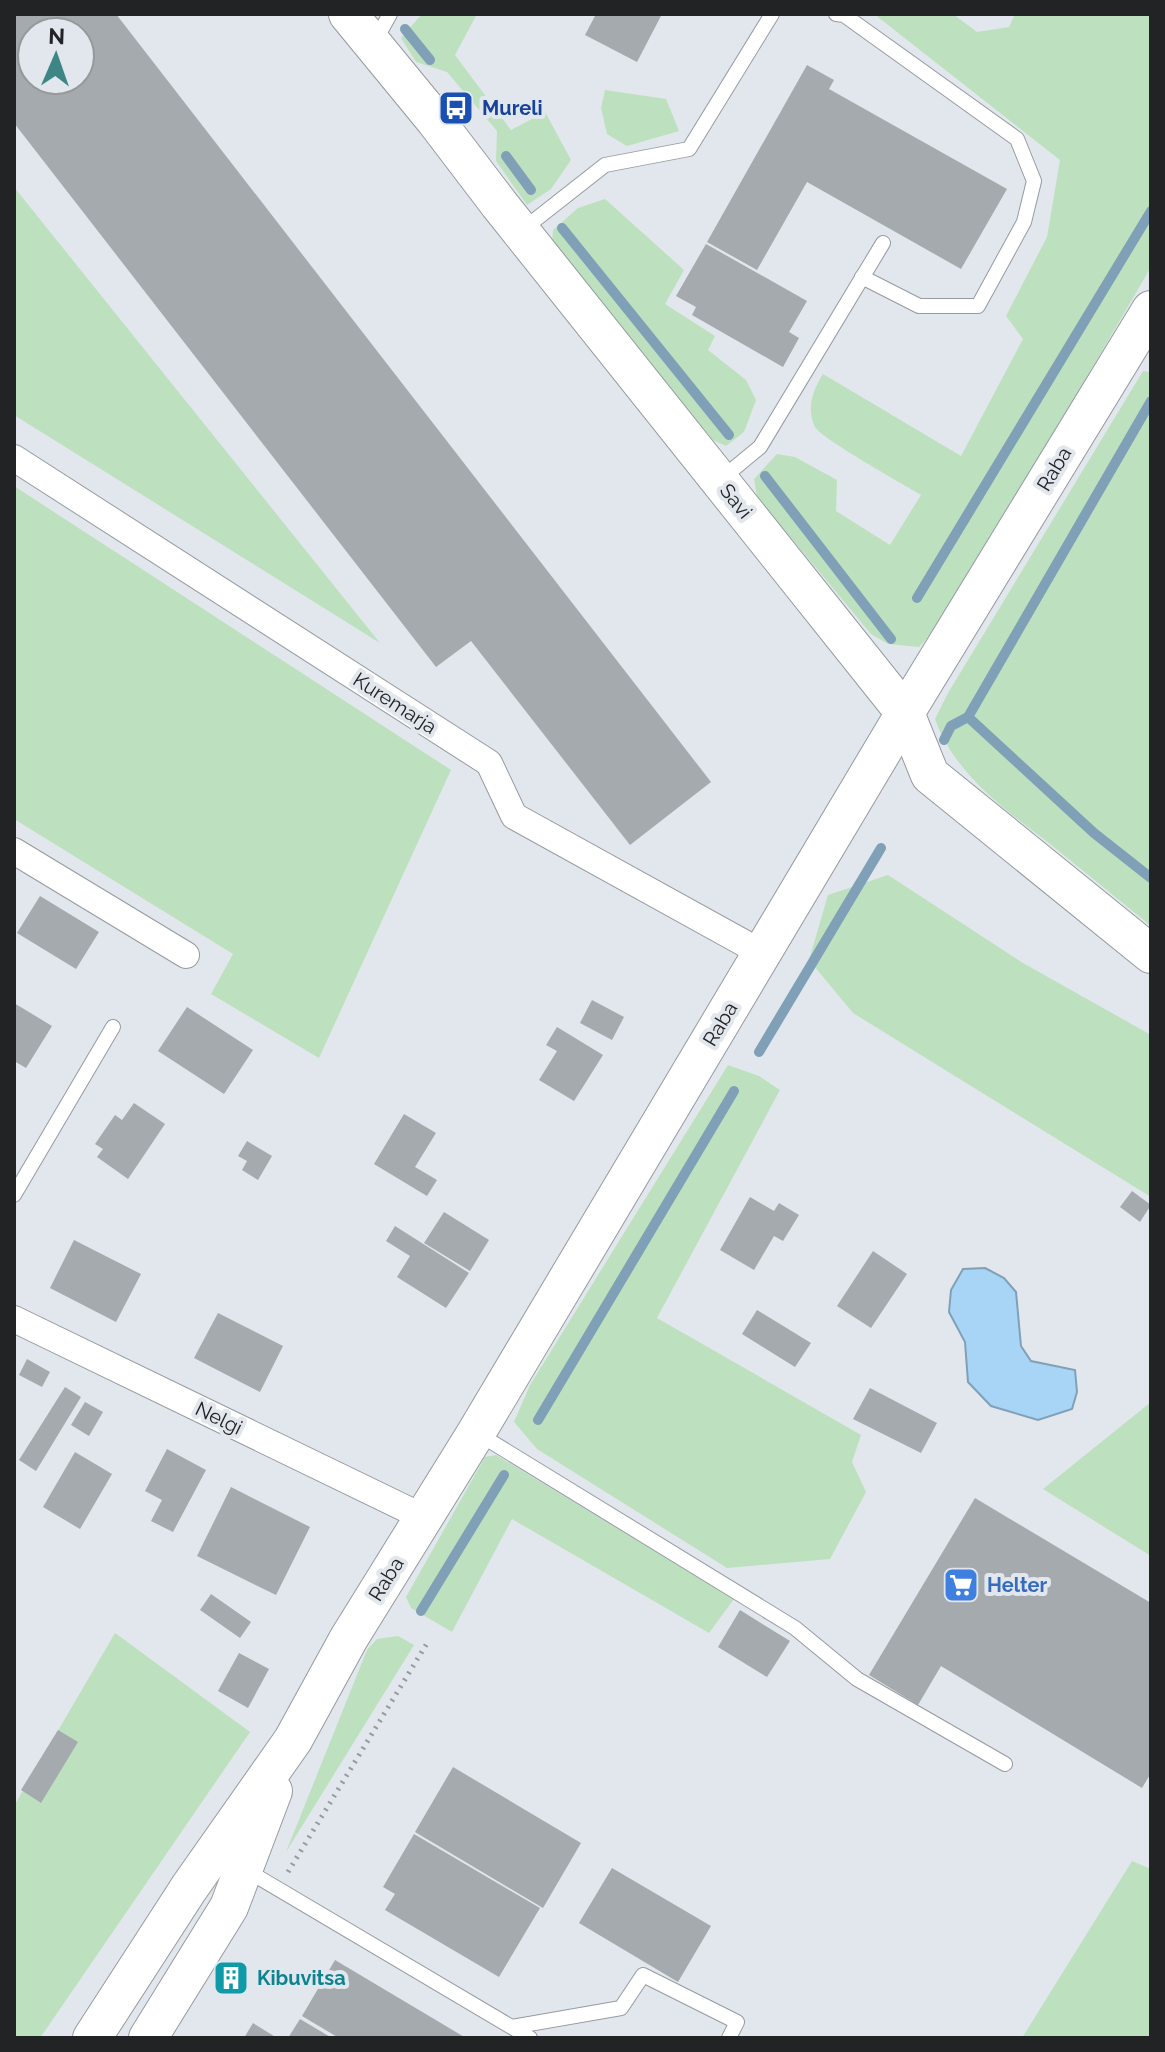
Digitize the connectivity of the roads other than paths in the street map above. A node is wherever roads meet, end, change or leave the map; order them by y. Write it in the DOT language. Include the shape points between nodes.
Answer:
graph roads {
  1 [pos="348,14"];
  2 [pos="772,14"];
  3 [pos="836,14"];
  4 [pos="382,29"];
  5 [pos="521,232"];
  6 [pos="883,243"];
  7 [pos="862,277"];
  8 [pos="1151,310"];
  9 [pos="14,458"];
  10 [pos="720,481"];
  11 [pos="905,713"];
  12 [pos="14,851"];
  13 [pos="762,953"];
  14 [pos="1151,954"];
  15 [pos="186,955"];
  16 [pos="113,1027"];
  17 [pos="14,1195"];
  18 [pos="14,1319"];
  19 [pos="476,1433"];
  20 [pos="425,1518"];
  21 [pos="1005,1764"];
  22 [pos="230,1859"];
  23 [pos="512,2027"];
  24 [pos="92,2038"];
  25 [pos="148,2038"];
  26 [pos="530,2038"];
  27 [pos="729,2038"];
  1 -- 4 [label="street, Savi"];
  2 -- 5 [label="lane" via="689,149 605,165"];
  3 -- 7 [label="lane" via="1017,139 1034,181 1024,222 978,306 919,306"];
  4 -- 5 [label="street, Savi"];
  5 -- 10 [label="street, Savi"];
  6 -- 7 [label="lane"];
  7 -- 10 [label="lane" via="760,447"];
  8 -- 11 [label="street, Raba"];
  9 -- 13 [label="street, Kuremarja" via="489,763 514,816"];
  10 -- 11 [label="street, Savi"];
  11 -- 13 [label="street, Raba"];
  11 -- 14 [label="street, Savi" via="930,775"];
  12 -- 15 [label="street"];
  13 -- 19 [label="street, Raba"];
  16 -- 17 [label="lane"];
  18 -- 20 [label="street, Nelgi"];
  19 -- 20 [label="street, Raba"];
  19 -- 21 [label="lane" via="795,1628 857,1679"];
  20 -- 22 [label="street, Raba" via="349,1638"];
  22 -- 23 [label="lane"];
  22 -- 24 [label="street, Raba"];
  22 -- 25 [label="street, Raba" via="229,1907"];
  23 -- 26 [label="lane"];
  23 -- 27 [label="lane" via="621,2008 643,1975 737,2022"];
}
